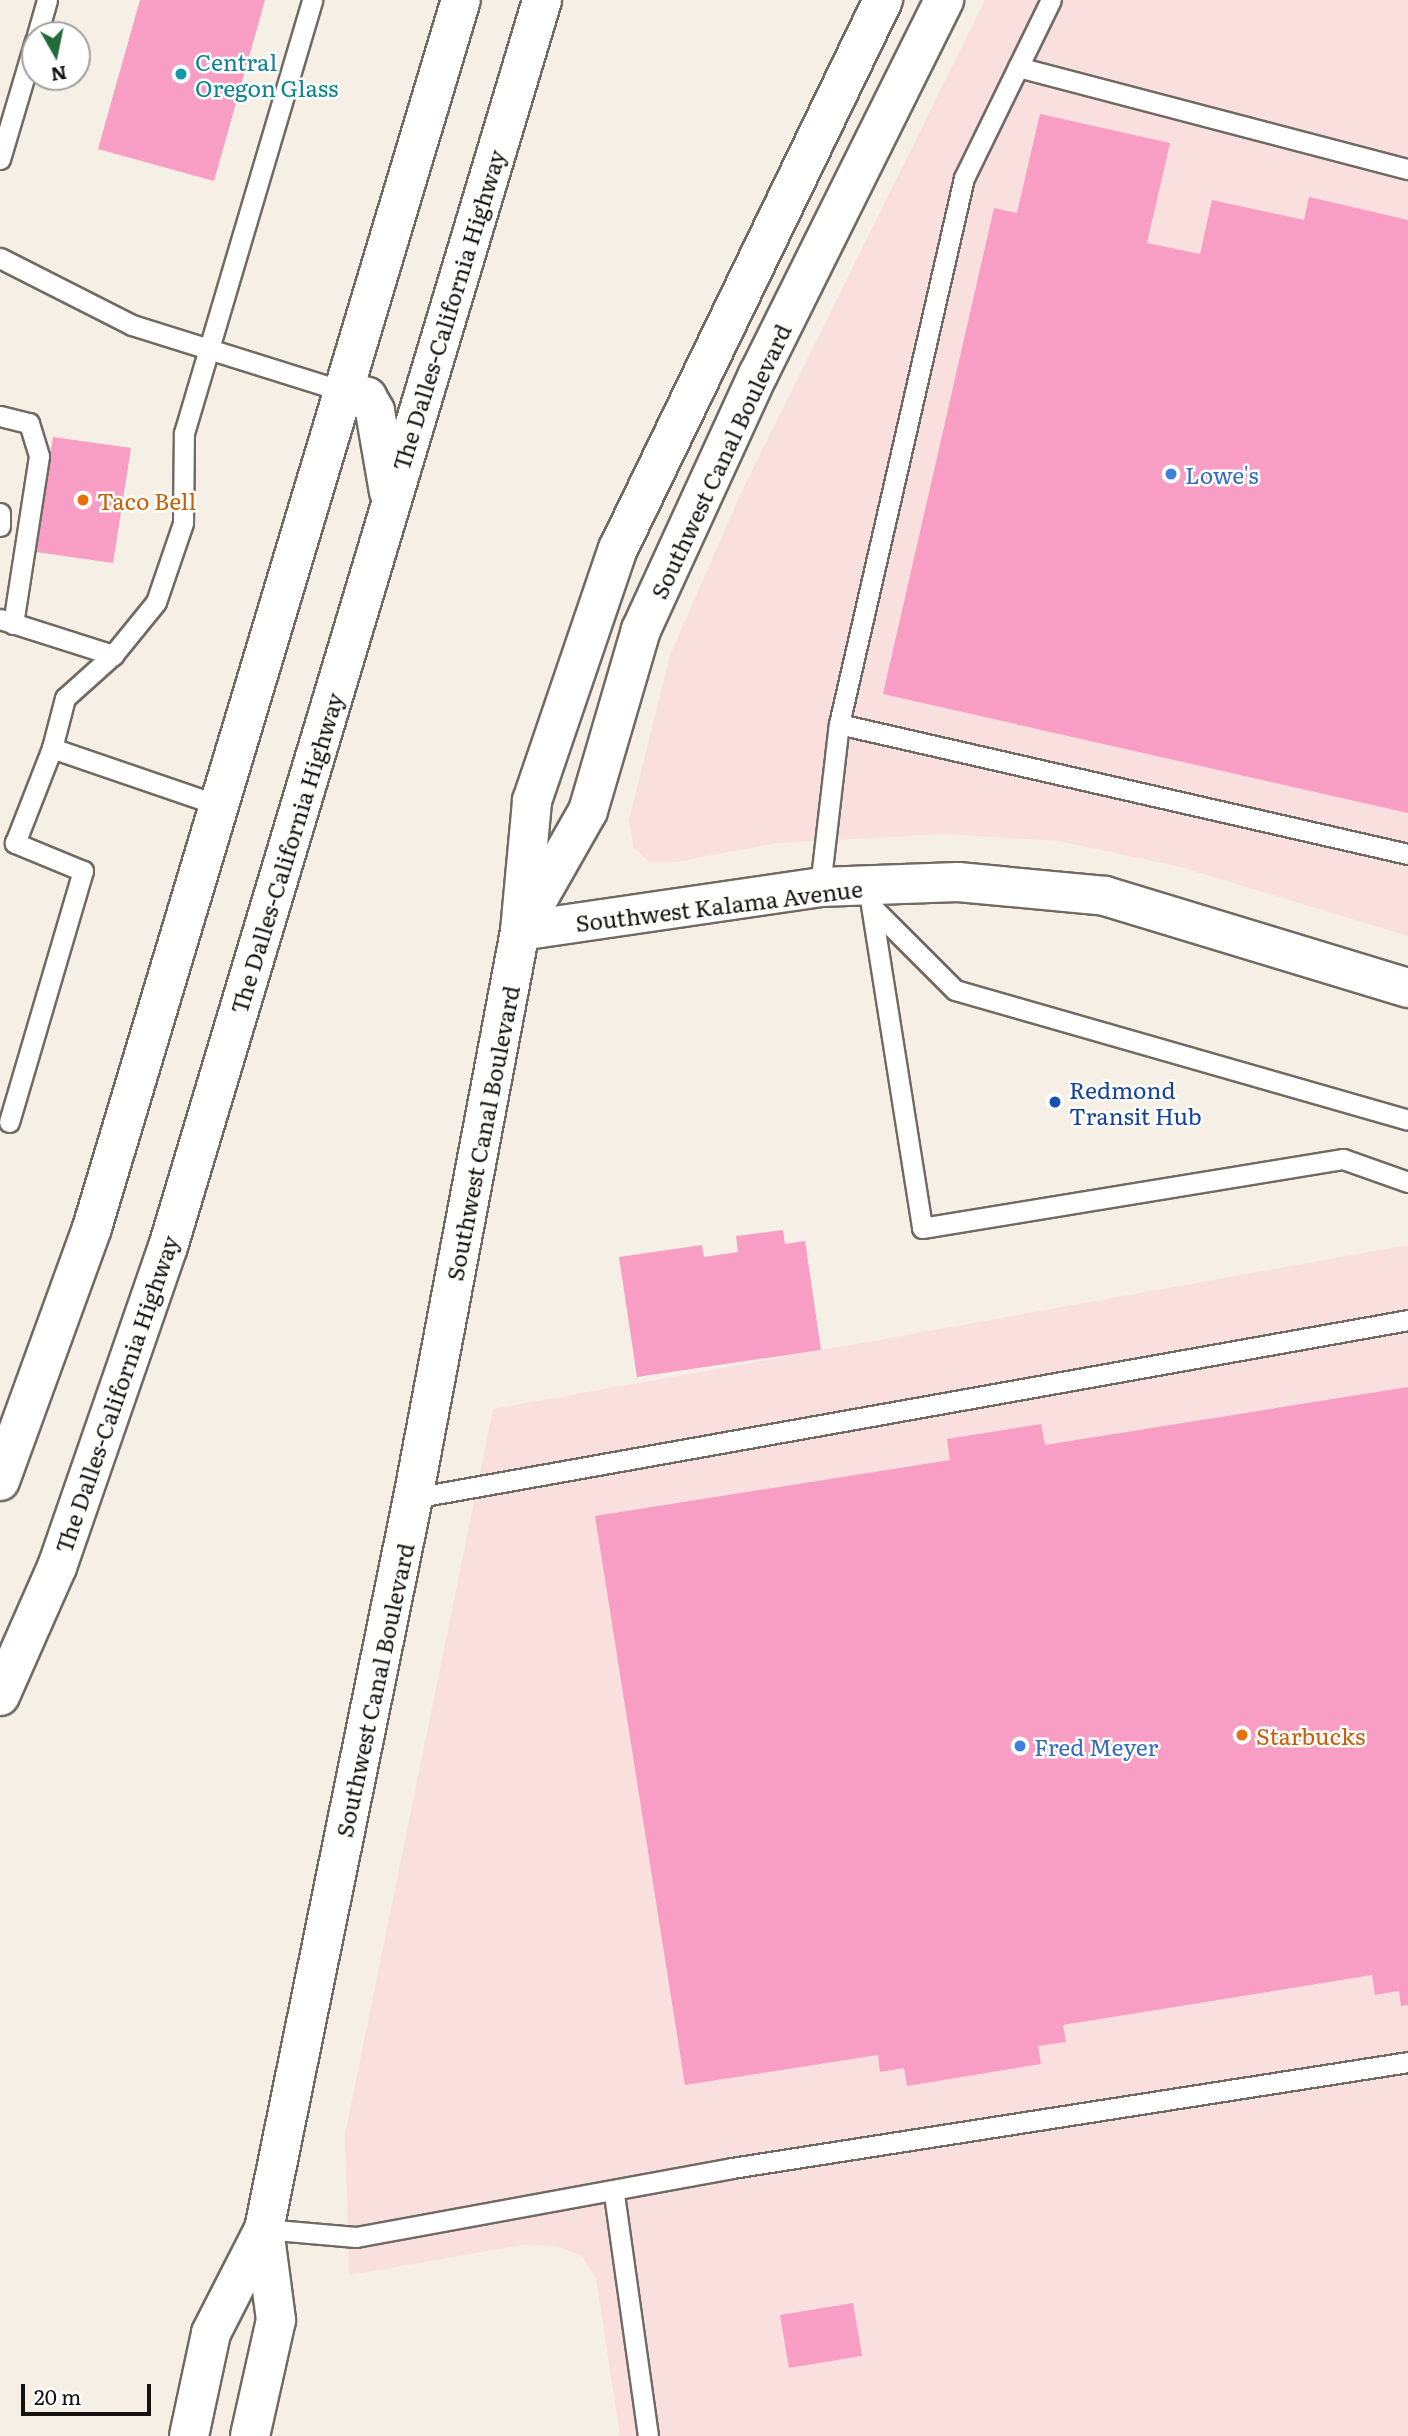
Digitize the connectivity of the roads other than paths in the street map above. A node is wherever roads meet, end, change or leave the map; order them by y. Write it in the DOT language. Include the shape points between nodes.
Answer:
graph roads {
  1 [pos="47,0"];
  2 [pos="312,0"];
  3 [pos="461,0"];
  4 [pos="542,0"];
  5 [pos="883,0"];
  6 [pos="944,0"];
  7 [pos="1051,0"];
  8 [pos="41,21"];
  9 [pos="1018,67"];
  10 [pos="21,88"];
  11 [pos="0,159"];
  12 [pos="1407,166"];
  13 [pos="0,258"];
  14 [pos="207,348"];
  15 [pos="342,391"];
  16 [pos="0,416"];
  17 [pos="390,501"];
  18 [pos="0,513"];
  19 [pos="0,526"];
  20 [pos="7,621"];
  21 [pos="113,655"];
  22 [pos="839,723"];
  23 [pos="52,748"];
  24 [pos="221,806"];
  25 [pos="7,842"];
  26 [pos="1408,855"];
  27 [pos="820,887"];
  28 [pos="870,896"];
  29 [pos="520,931"];
  30 [pos="1408,988"];
  31 [pos="1408,1120"];
  32 [pos="9,1122"];
  33 [pos="1408,1182"];
  34 [pos="1408,1320"];
  35 [pos="0,1481"];
  36 [pos="413,1498"];
  37 [pos="0,1696"];
  38 [pos="1408,2062"];
  39 [pos="614,2194"];
  40 [pos="264,2229"];
  41 [pos="189,2436"];
  42 [pos="250,2436"];
  43 [pos="648,2436"];
  1 -- 8 [label="lane"];
  2 -- 14 [label="lane"];
  3 -- 15 [label="main road"];
  4 -- 17 [label="main road, The Dalles-California Highway"];
  5 -- 29 [label="main road, Southwest Canal Boulevard" via="712,347 590,618 532,801"];
  6 -- 29 [label="main road, Southwest Canal Boulevard" via="758,375 647,617 587,811"];
  7 -- 9 [label="lane"];
  9 -- 12 [label="lane"];
  9 -- 22 [label="lane" via="964,178"];
  10 -- 11 [label="lane"];
  13 -- 14 [label="lane" via="132,325"];
  14 -- 15 [label="lane"];
  14 -- 21 [label="lane" via="184,433 183,523 156,602"];
  15 -- 17 [label="main road" via="367,397 375,411"];
  15 -- 24 [label="main road"];
  16 -- 20 [label="lane" via="29,423 39,456"];
  17 -- 37 [label="main road, The Dalles-California Highway" via="168,1247 57,1567"];
  18 -- 19 [label="lane"];
  20 -- 21 [label="lane"];
  21 -- 23 [label="lane" via="65,698"];
  22 -- 26 [label="lane"];
  22 -- 27 [label="lane"];
  23 -- 24 [label="lane"];
  23 -- 25 [label="lane"];
  24 -- 35 [label="main road" via="92,1228"];
  25 -- 32 [label="lane" via="83,871"];
  27 -- 28 [label="main road, Southwest Kalama Avenue"];
  27 -- 29 [label="main road, Southwest Kalama Avenue"];
  28 -- 30 [label="main road, Southwest Kalama Avenue" via="958,882 1105,896"];
  28 -- 31 [label="lane" via="956,990"];
  28 -- 33 [label="lane" via="922,1228 1342,1159"];
  29 -- 36 [label="main road, Southwest Canal Boulevard"];
  34 -- 36 [label="lane"];
  36 -- 40 [label="main road, Southwest Canal Boulevard"];
  38 -- 39 [label="lane" via="733,2168"];
  39 -- 40 [label="lane" via="356,2237"];
  39 -- 43 [label="lane"];
  40 -- 41 [label="main road, Southwest Canal Boulevard" via="211,2333"];
  40 -- 42 [label="main road" via="276,2320"];
}
